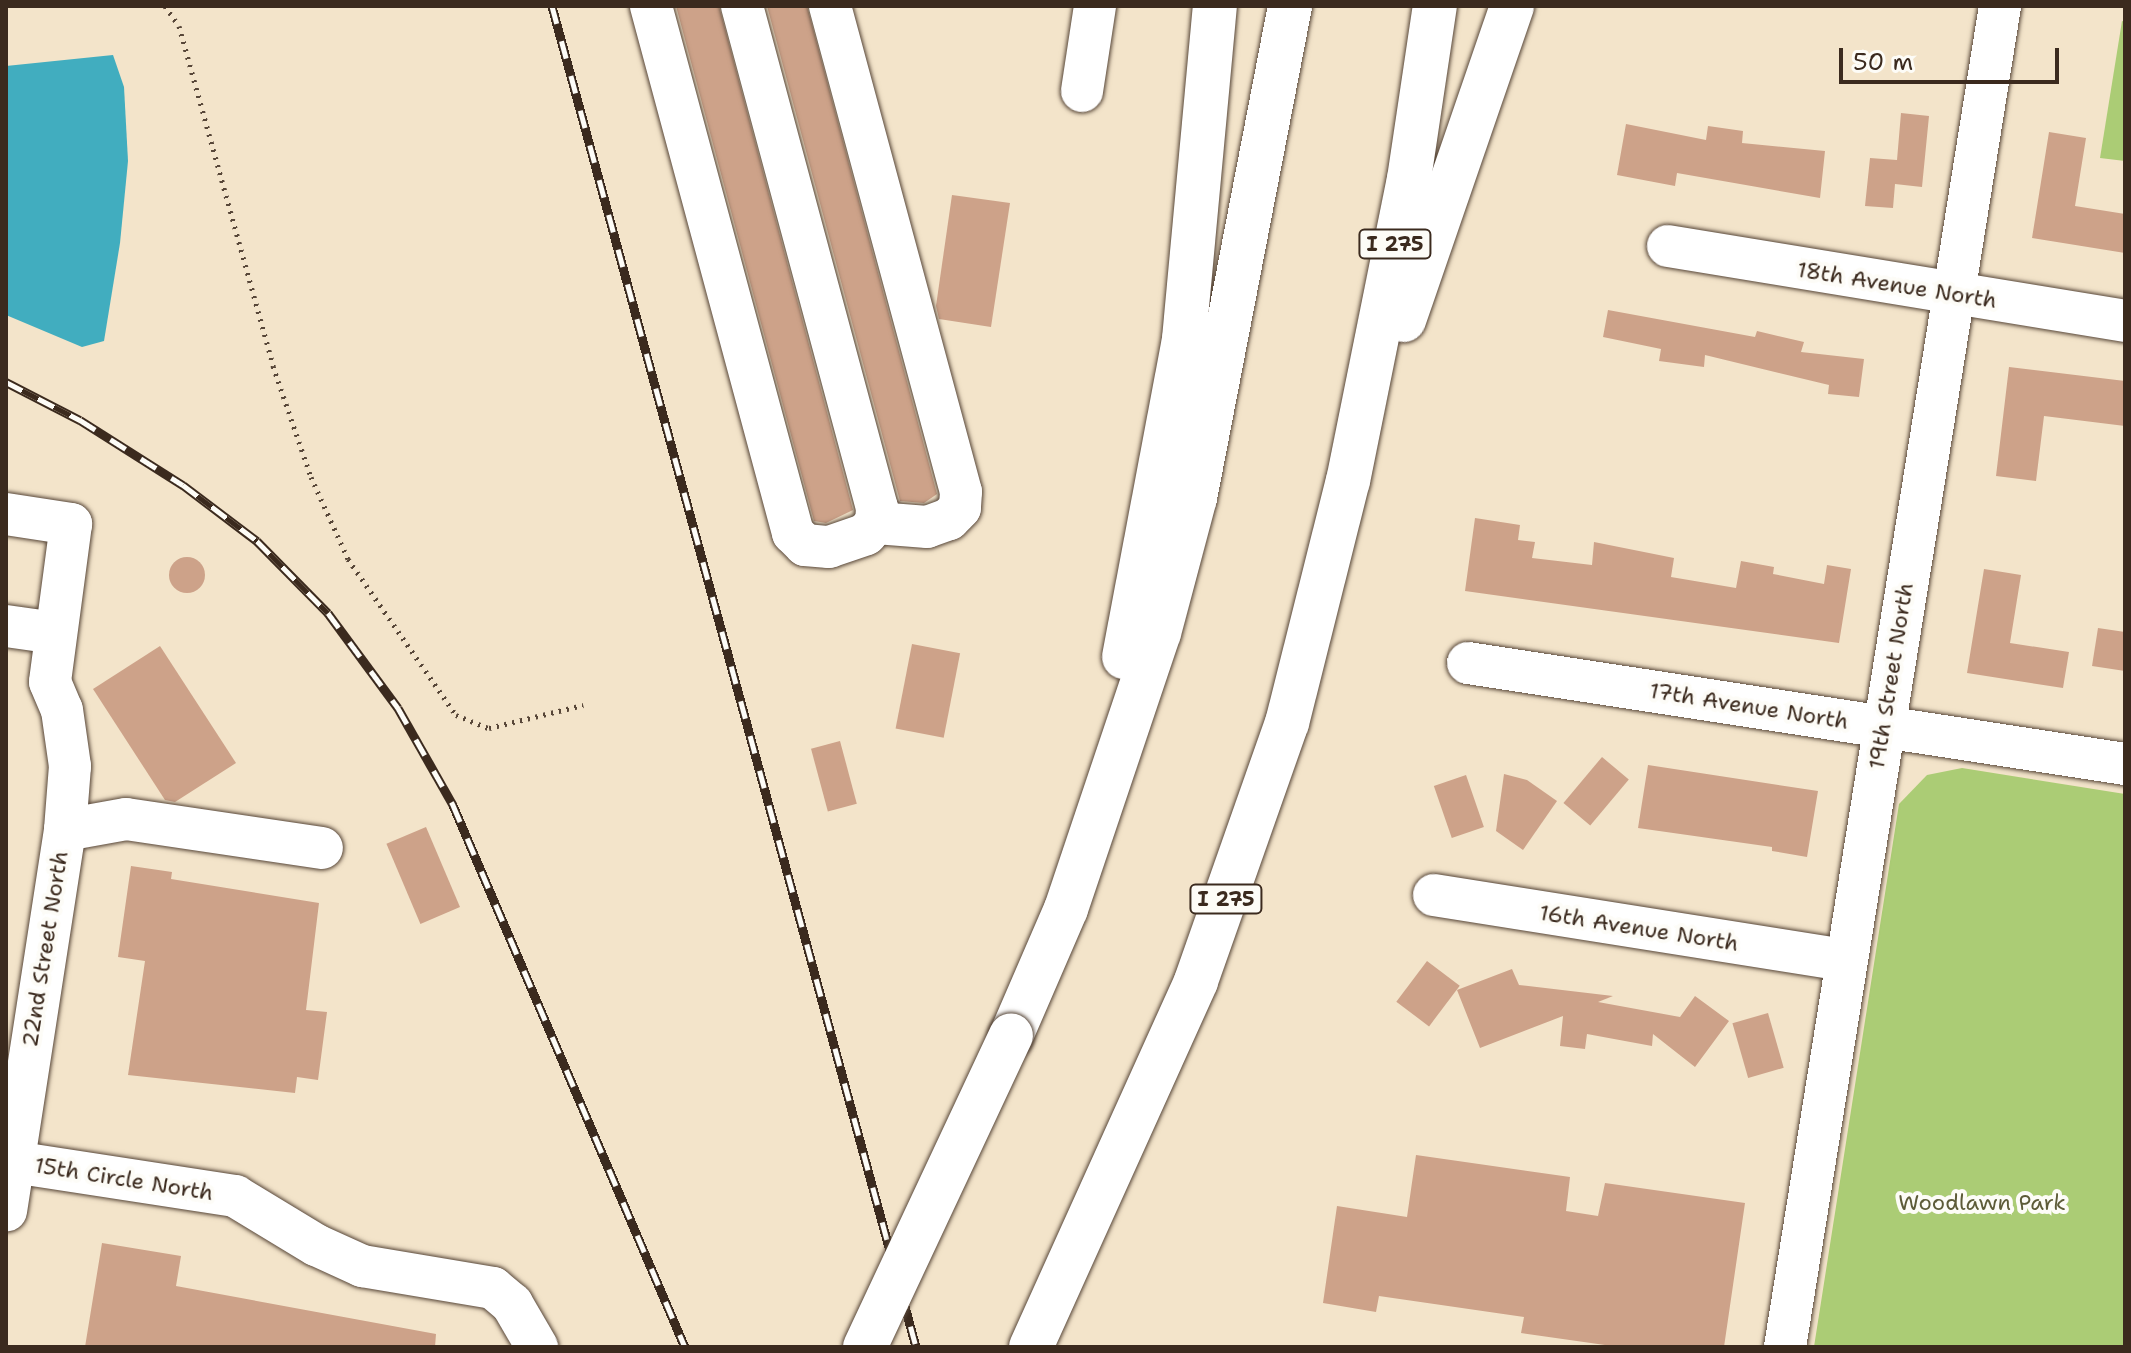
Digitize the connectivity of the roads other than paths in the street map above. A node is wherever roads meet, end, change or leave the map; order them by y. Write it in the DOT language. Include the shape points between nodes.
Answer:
graph roads {
  1 [pos="651,6"];
  2 [pos="742,6"];
  3 [pos="830,6"];
  4 [pos="1095,6"];
  5 [pos="1215,6"];
  6 [pos="1290,6"];
  7 [pos="1435,6"];
  8 [pos="1512,6"];
  9 [pos="2000,6"];
  10 [pos="1082,91"];
  11 [pos="1668,246"];
  12 [pos="1952,295"];
  13 [pos="2125,321"];
  14 [pos="1348,481"];
  15 [pos="6,514"];
  16 [pos="876,523"];
  17 [pos="6,626"];
  18 [pos="56,633"];
  19 [pos="1468,663"];
  20 [pos="1883,726"];
  21 [pos="2125,764"];
  22 [pos="65,830"];
  23 [pos="322,848"];
  24 [pos="1434,895"];
  25 [pos="1066,909"];
  26 [pos="1844,960"];
  27 [pos="21,993"];
  28 [pos="13,1162"];
  29 [pos="6,1210"];
  30 [pos="537,1347"];
  31 [pos="865,1347"];
  32 [pos="1031,1347"];
  33 [pos="1785,1347"];
  1 -- 16 [label="street" via="793,533 805,545 829,547 866,534"];
  2 -- 16 [label="street" via="877,508"];
  3 -- 16 [label="street" via="961,492 960,508 949,519 927,527"];
  4 -- 10 [label="street"];
  5 -- 25 [label="highway" via="1184,339 1168,436"];
  6 -- 25 [label="highway" via="1195,498 1154,648"];
  7 -- 14 [label="highway, I 275" via="1409,179"];
  8 -- 14 [label="highway"];
  9 -- 12 [label="street, 19th Street North"];
  11 -- 12 [label="street, 18th Avenue North"];
  12 -- 13 [label="street, 18th Avenue North"];
  12 -- 20 [label="street, 19th Street North"];
  14 -- 32 [label="highway, I 275" via="1309,642 1256,819 1196,981"];
  15 -- 18 [label="street, 22nd Street North" via="71,524"];
  17 -- 18 [label="street"];
  18 -- 22 [label="street, 22nd Street North" via="50,682 62,710 70,766"];
  19 -- 20 [label="street, 17th Avenue North"];
  20 -- 21 [label="street, 17th Avenue North"];
  20 -- 26 [label="street, 19th Street North"];
  22 -- 23 [label="street" via="126,819"];
  22 -- 27 [label="street, 22nd Street North"];
  24 -- 26 [label="street, 16th Avenue North"];
  25 -- 31 [label="highway, bridge"];
  26 -- 33 [label="street, 19th Street North"];
  27 -- 28 [label="street, 22nd Street North"];
  28 -- 29 [label="street, 22nd Street North"];
  28 -- 30 [label="street, 15th Circle North" via="235,1196 362,1266 493,1288 512,1304"];
}
